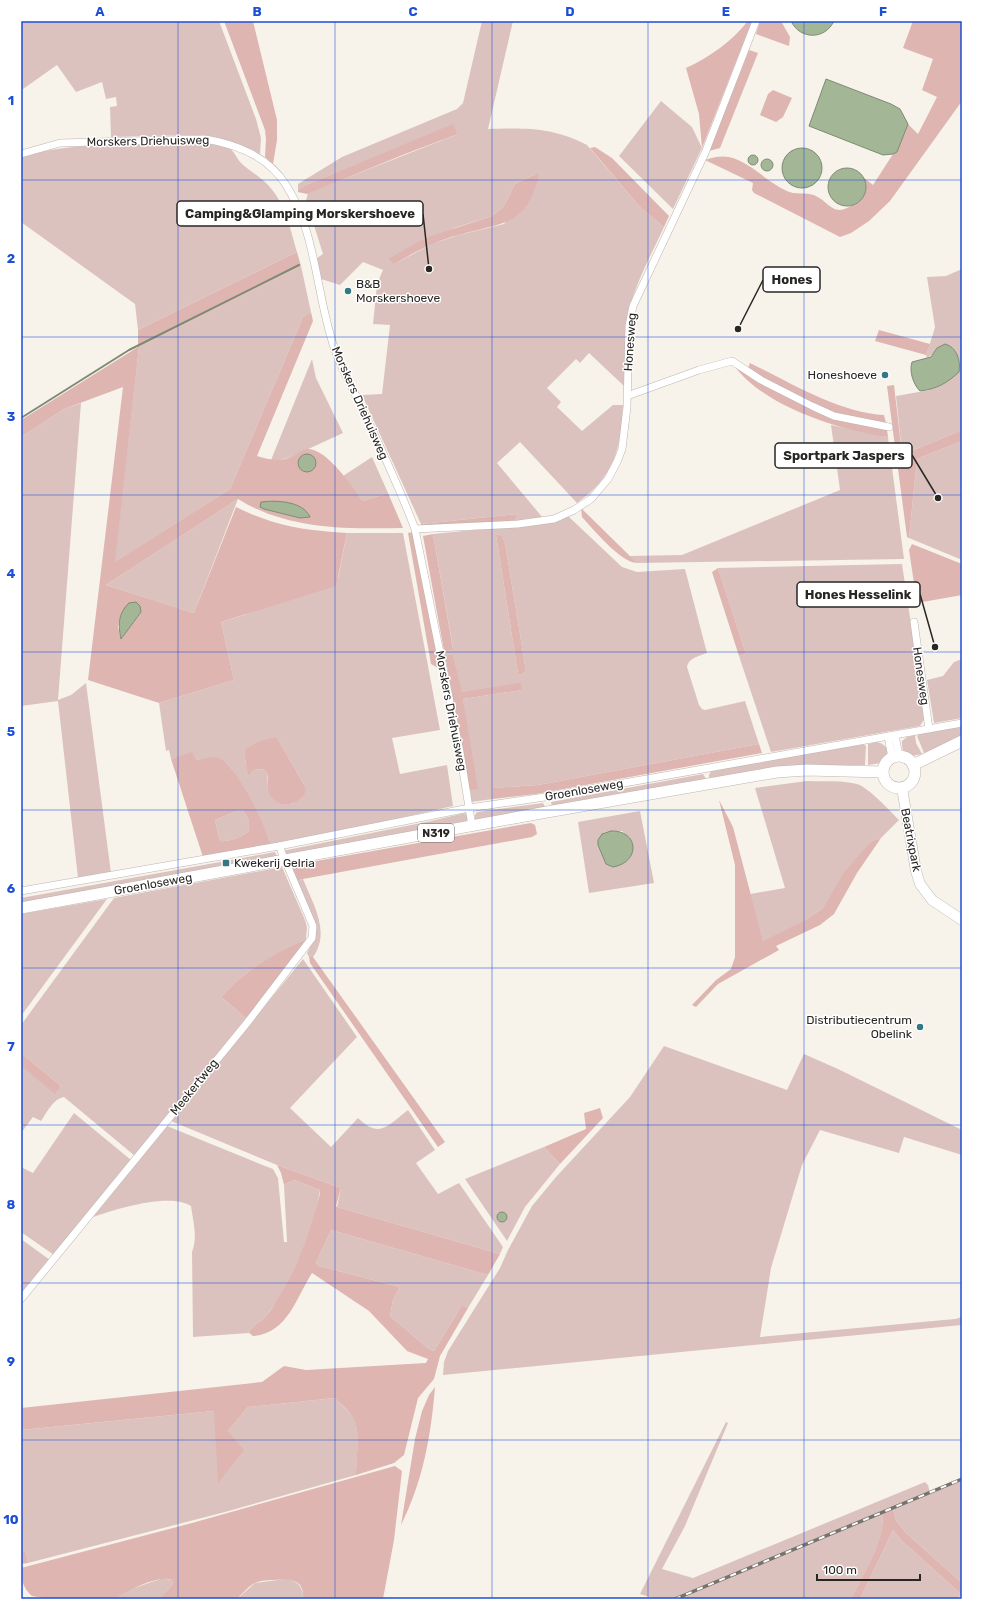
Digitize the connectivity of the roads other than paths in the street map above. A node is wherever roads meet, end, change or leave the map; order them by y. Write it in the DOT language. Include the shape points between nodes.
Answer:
graph roads {
  1 [pos="756,21"];
  2 [pos="21,154"];
  3 [pos="626,396"];
  4 [pos="889,427"];
  5 [pos="415,529"];
  6 [pos="914,622"];
  7 [pos="962,723"];
  8 [pos="928,729"];
  9 [pos="892,736"];
  10 [pos="962,741"];
  11 [pos="895,757"];
  12 [pos="913,765"];
  13 [pos="883,772"];
  14 [pos="902,788"];
  15 [pos="469,808"];
  16 [pos="472,826"];
  17 [pos="279,846"];
  18 [pos="285,860"];
  19 [pos="21,891"];
  20 [pos="21,908"];
  21 [pos="962,920"];
  22 [pos="21,1299"];
  1 -- 3 [label="street, Honesweg" via="705,153 633,306"];
  2 -- 5 [label="street, Morskers Driehuisweg" via="60,143 205,139 221,141 242,149 263,161 276,173 294,198 305,228 335,350 402,494"];
  3 -- 4 [label="street" via="732,361 761,380 834,416"];
  3 -- 5 [label="street, Honesweg" via="622,449 617,462 599,490 581,506 554,519 536,522"];
  5 -- 15 [label="street, Morskers Driehuisweg"];
  6 -- 8 [label="street, Honesweg"];
  7 -- 8 [label="street, Groenloseweg"];
  8 -- 9 [label="street, Groenloseweg"];
  9 -- 11 [label="street"];
  9 -- 15 [label="street, Groenloseweg" via="552,796"];
  10 -- 12 [label="main road"];
  11 -- 12 [label="main road" via="906,758"];
  11 -- 13 [label="main road" via="885,764"];
  12 -- 14 [label="main road" via="914,777"];
  13 -- 14 [label="main road" via="890,786"];
  13 -- 16 [label="main road, Groenloseweg / N319" via="777,772"];
  14 -- 21 [label="street, Beatrixpark" via="920,884 932,900"];
  15 -- 16 [label="street, Morskers Driehuisweg"];
  15 -- 17 [label="street, Groenloseweg"];
  16 -- 18 [label="main road, Groenloseweg / N319"];
  17 -- 18 [label="street"];
  17 -- 19 [label="street, Groenloseweg"];
  18 -- 20 [label="main road, Groenloseweg / N319"];
  18 -- 22 [label="street, Meekertweg" via="313,926 312,938 247,1023"];
}
